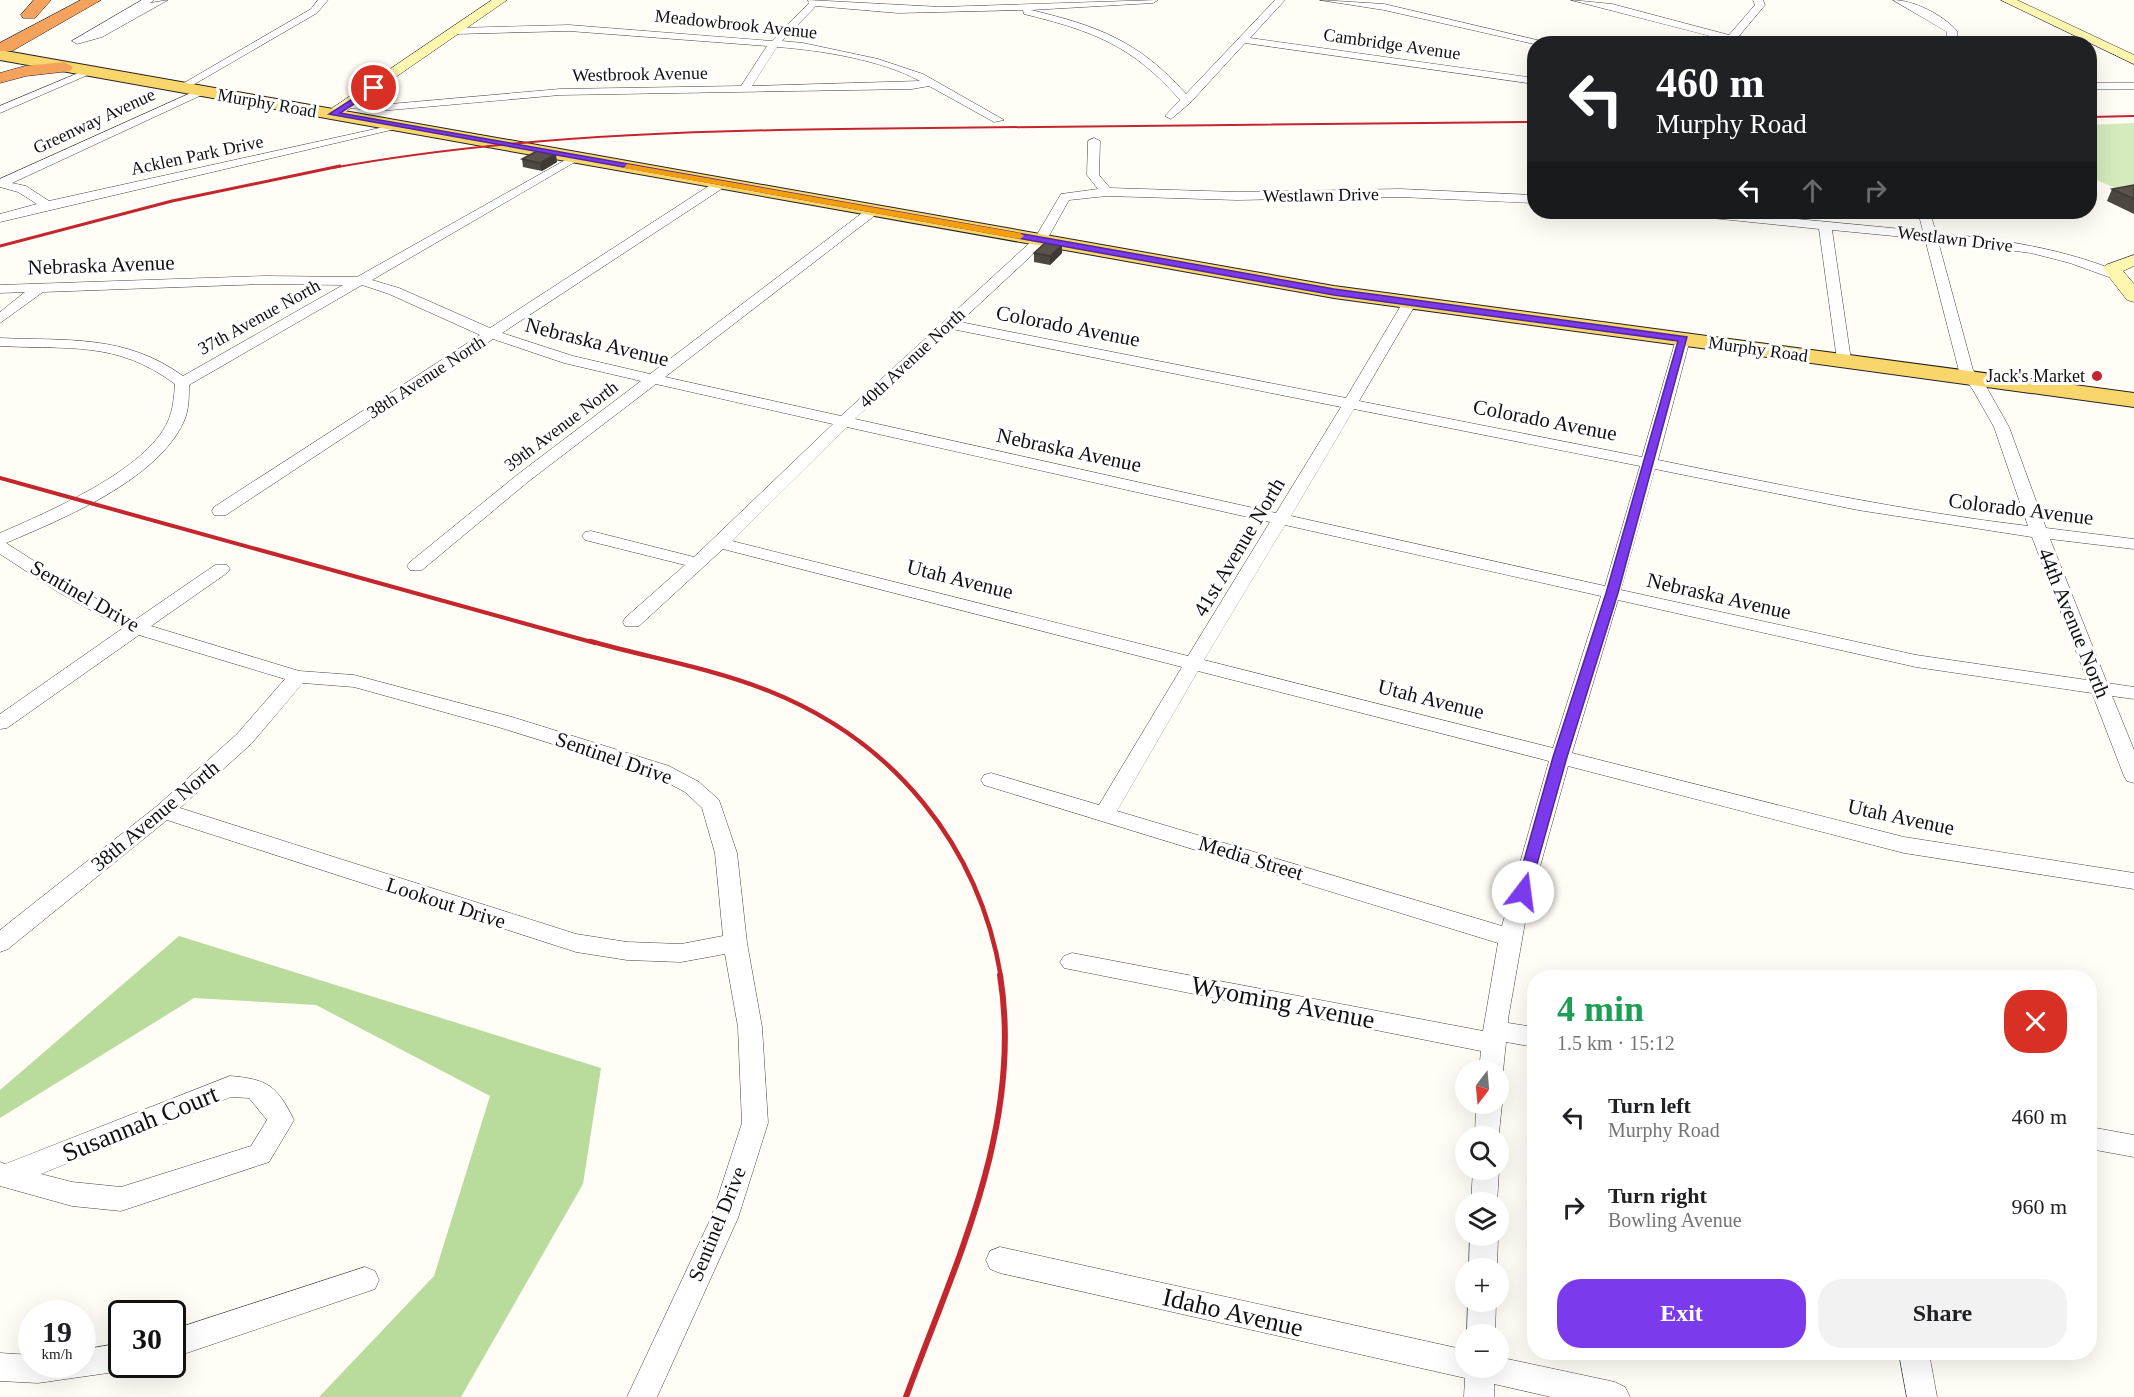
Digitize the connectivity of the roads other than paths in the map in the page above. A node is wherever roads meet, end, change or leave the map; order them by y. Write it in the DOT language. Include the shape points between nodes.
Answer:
graph roads {
  1 [pos="43,0"];
  2 [pos="51,0"];
  3 [pos="78,0"];
  4 [pos="93,0"];
  5 [pos="149,0"];
  6 [pos="163,0"];
  7 [pos="323,0"];
  8 [pos="501,0"];
  9 [pos="1153,0"];
  10 [pos="1280,0"];
  11 [pos="1325,0"];
  12 [pos="1410,0"];
  13 [pos="1576,0"];
  14 [pos="1601,0"];
  15 [pos="1758,0"];
  16 [pos="1898,0"];
  17 [pos="2007,0"];
  18 [pos="814,2"];
  19 [pos="1006,7"];
  20 [pos="1384,7"];
  21 [pos="1612,7"];
  22 [pos="29,15"];
  23 [pos="456,32"];
  24 [pos="1711,36"];
  25 [pos="1732,36"];
  26 [pos="1952,36"];
  27 [pos="2083,36"];
  28 [pos="1527,39"];
  29 [pos="1245,40"];
  30 [pos="776,42"];
  31 [pos="2097,43"];
  32 [pos="2,48"];
  33 [pos="2134,60"];
  34 [pos="37,62"];
  35 [pos="64,67"];
  36 [pos="92,72"];
  37 [pos="0,78"];
  38 [pos="1527,80"];
  39 [pos="931,82"];
  40 [pos="2134,86"];
  41 [pos="182,87"];
  42 [pos="2097,87"];
  43 [pos="745,88"];
  44 [pos="202,91"];
  45 [pos="1186,100"];
  46 [pos="350,105"];
  47 [pos="0,110"];
  48 [pos="333,114"];
  49 [pos="1171,116"];
  50 [pos="998,120"];
  51 [pos="402,126"];
  52 [pos="1094,141"];
  53 [pos="576,157"];
  54 [pos="0,183"];
  55 [pos="722,183"];
  56 [pos="1107,192"];
  57 [pos="1527,199"];
  58 [pos="47,205"];
  59 [pos="874,210"];
  60 [pos="0,218"];
  61 [pos="1782,219"];
  62 [pos="1925,219"];
  63 [pos="1825,224"];
  64 [pos="1928,235"];
  65 [pos="1040,240"];
  66 [pos="2134,260"];
  67 [pos="2117,276"];
  68 [pos="362,281"];
  69 [pos="0,289"];
  70 [pos="38,289"];
  71 [pos="2134,296"];
  72 [pos="1410,302"];
  73 [pos="0,319"];
  74 [pos="949,324"];
  75 [pos="490,334"];
  76 [pos="1683,339"];
  77 [pos="0,342"];
  78 [pos="1844,360"];
  79 [pos="1973,378"];
  80 [pos="655,379"];
  81 [pos="182,383"];
  82 [pos="2134,400"];
  83 [pos="1352,403"];
  84 [pos="843,422"];
  85 [pos="1648,462"];
  86 [pos="220,511"];
  87 [pos="1282,519"];
  88 [pos="2039,532"];
  89 [pos="591,536"];
  90 [pos="0,539"];
  91 [pos="720,543"];
  92 [pos="2134,544"];
  93 [pos="0,546"];
  94 [pos="698,563"];
  95 [pos="416,566"];
  96 [pos="221,569"];
  97 [pos="1612,593"];
  98 [pos="632,622"];
  99 [pos="136,628"];
  100 [pos="1195,663"];
  101 [pos="298,677"];
  102 [pos="2100,688"];
  103 [pos="2134,693"];
  104 [pos="0,723"];
  105 [pos="1560,757"];
  106 [pos="2134,776"];
  107 [pos="991,780"];
  108 [pos="164,811"];
  109 [pos="1105,814"];
  110 [pos="2134,881"];
  111 [pos="1511,938"];
  112 [pos="0,943"];
  113 [pos="735,943"];
  114 [pos="1072,962"];
  115 [pos="1494,1036"];
  116 [pos="1527,1037"];
  117 [pos="1492,1060"];
  118 [pos="2097,1139"];
  119 [pos="2134,1146"];
  120 [pos="3,1174"];
  121 [pos="1000,1260"];
  122 [pos="365,1280"];
  123 [pos="186,1339"];
  124 [pos="1915,1360"];
  125 [pos="1455,1362"];
  126 [pos="0,1367"];
  127 [pos="18,1368"];
  128 [pos="1509,1373"];
  129 [pos="1480,1378"];
  130 [pos="642,1397"];
  131 [pos="1479,1397"];
  132 [pos="1615,1397"];
  133 [pos="1922,1397"];
  1 -- 22 [label="highway"];
  2 -- 22 [label="highway"];
  3 -- 32 [label="highway"];
  4 -- 32 [label="highway" via="36,34"];
  5 -- 6 [label="street" via="77,41 99,35"];
  7 -- 41 [label="street, Greenway Avenue" via="314,11"];
  8 -- 23 [label="street"];
  9 -- 19 [label="street"];
  10 -- 29 [label="street"];
  11 -- 20 [label="street"];
  12 -- 20 [label="street"];
  13 -- 21 [label="street"];
  14 -- 21 [label="street"];
  15 -- 25 [label="street" via="1760,5"];
  16 -- 26 [label="street" via="1943,23"];
  17 -- 27 [label="street"];
  18 -- 19 [label="street" via="910,11"];
  18 -- 30 [label="street"];
  19 -- 45 [label="street" via="1117,42 1153,66"];
  20 -- 28 [label="street"];
  21 -- 24 [label="street"];
  22 -- 32 [label="highway"];
  23 -- 30 [label="street, Meadowbrook Avenue" via="569,28"];
  23 -- 46 [label="street"];
  29 -- 38 [label="street, Cambridge Avenue"];
  29 -- 45 [label="street"];
  30 -- 39 [label="street, Meadowbrook Avenue" via="878,62"];
  30 -- 43 [label="street"];
  31 -- 33 [label="street"];
  32 -- 34 [label="main road, Murphy Road"];
  34 -- 35 [label="main road, Murphy Road"];
  34 -- 37 [label="highway"];
  35 -- 36 [label="main road, Murphy Road"];
  35 -- 37 [label="highway"];
  36 -- 41 [label="main road, Murphy Road"];
  36 -- 47 [label="street"];
  39 -- 43 [label="street, Westbrook Avenue" via="912,86"];
  39 -- 50 [label="street, Meadowbrook Avenue"];
  40 -- 42 [label="street"];
  41 -- 44 [label="main road, Murphy Road"];
  43 -- 46 [label="street, Westbrook Avenue" via="560,92 379,108"];
  44 -- 48 [label="main road, Murphy Road"];
  44 -- 54 [label="street, Greenway Avenue"];
  45 -- 49 [label="street"];
  46 -- 48 [label="street"];
  48 -- 51 [label="main road, Murphy Road"];
  51 -- 53 [label="main road, Murphy Road"];
  51 -- 58 [label="street, Acklen Park Drive"];
  52 -- 56 [label="street" via="1094,175"];
  53 -- 55 [label="main road, Murphy Road"];
  53 -- 68 [label="street, 37th Avenue North"];
  54 -- 58 [label="street" via="22,189"];
  55 -- 59 [label="main road, Murphy Road"];
  55 -- 75 [label="street, 38th Avenue North"];
  56 -- 57 [label="street, Westlawn Drive" via="1237,196 1400,193"];
  56 -- 65 [label="street, 40th Avenue North" via="1065,197"];
  58 -- 60 [label="street, Acklen Park Drive"];
  59 -- 65 [label="main road, Murphy Road"];
  59 -- 80 [label="street, 39th Avenue North"];
  61 -- 63 [label="street, Westlawn Drive"];
  62 -- 64 [label="street, 44th Avenue North"];
  63 -- 64 [label="street, Westlawn Drive"];
  63 -- 78 [label="street"];
  64 -- 67 [label="street, Westlawn Drive" via="2037,249 2088,263"];
  64 -- 79 [label="street, 44th Avenue North" via="1966,371"];
  65 -- 72 [label="main road, Murphy Road"];
  65 -- 74 [label="street, 40th Avenue North"];
  66 -- 67 [label="street" via="2112,268"];
  67 -- 71 [label="street, Westlawn Drive"];
  68 -- 70 [label="street, Nebraska Avenue" via="265,280"];
  68 -- 75 [label="street, Nebraska Avenue" via="394,291"];
  68 -- 81 [label="street, 37th Avenue North"];
  69 -- 70 [label="street, Nebraska Avenue"];
  70 -- 73 [label="street"];
  72 -- 76 [label="main road, Murphy Road"];
  72 -- 83 [label="street, 41st Avenue North"];
  74 -- 83 [label="street, Colorado Avenue"];
  74 -- 84 [label="street, 40th Avenue North"];
  75 -- 80 [label="street, Nebraska Avenue" via="569,360"];
  75 -- 86 [label="street, 38th Avenue North"];
  76 -- 78 [label="main road, Murphy Road"];
  76 -- 85 [label="street"];
  77 -- 81 [label="street" via="84,345 121,351 152,360"];
  78 -- 79 [label="main road, Murphy Road"];
  79 -- 82 [label="main road, Murphy Road"];
  79 -- 88 [label="street, 44th Avenue North" via="1984,390 2005,438"];
  80 -- 84 [label="street, Nebraska Avenue"];
  80 -- 95 [label="street, 39th Avenue North" via="523,478"];
  81 -- 90 [label="street" via="182,401 175,423 132,469 75,504"];
  83 -- 85 [label="street, Colorado Avenue"];
  83 -- 87 [label="street, 41st Avenue North"];
  84 -- 87 [label="street, Nebraska Avenue"];
  84 -- 91 [label="street, 40th Avenue North"];
  85 -- 88 [label="street, Colorado Avenue" via="1903,513"];
  85 -- 97 [label="street"];
  87 -- 97 [label="street, Nebraska Avenue"];
  87 -- 100 [label="street, 41st Avenue North"];
  88 -- 92 [label="street, Colorado Avenue"];
  88 -- 102 [label="street, 44th Avenue North"];
  89 -- 94 [label="street"];
  91 -- 94 [label="street, 40th Avenue North"];
  91 -- 100 [label="street, Utah Avenue"];
  93 -- 99 [label="street, Sentinel Drive"];
  94 -- 98 [label="street"];
  96 -- 99 [label="street"];
  97 -- 102 [label="street, Nebraska Avenue" via="1916,662"];
  97 -- 105 [label="street"];
  99 -- 101 [label="street, Sentinel Drive"];
  99 -- 104 [label="street"];
  100 -- 105 [label="street, Utah Avenue"];
  100 -- 109 [label="street, 41st Avenue North"];
  101 -- 108 [label="street, 38th Avenue North" via="244,739"];
  101 -- 113 [label="street, Sentinel Drive" via="354,681 505,722 662,771 692,787 712,805 722,830"];
  102 -- 103 [label="street, Nebraska Avenue"];
  102 -- 106 [label="street, 44th Avenue North"];
  105 -- 110 [label="street, Utah Avenue" via="1905,845"];
  105 -- 111 [label="street"];
  107 -- 109 [label="street, Media Street"];
  108 -- 112 [label="street, 38th Avenue North"];
  108 -- 113 [label="street, Lookout Drive" via="576,943 627,951 681,953"];
  109 -- 111 [label="street, Media Street"];
  111 -- 115 [label="street"];
  113 -- 130 [label="street, Sentinel Drive" via="750,1028 755,1123 724,1218"];
  114 -- 115 [label="street, Wyoming Avenue"];
  115 -- 116 [label="street, Wyoming Avenue"];
  115 -- 117 [label="street"];
  118 -- 119 [label="street"];
  120 -- 120 [label="street, Susannah Court" via="103,1139 230,1086 255,1088 281,1120 260,1154 121,1198 72,1194"];
  121 -- 125 [label="street, Idaho Avenue"];
  122 -- 123 [label="street"];
  124 -- 133 [label="street"];
  126 -- 127 [label="street"];
  128 -- 132 [label="street"];
  129 -- 131 [label="street"];
}
